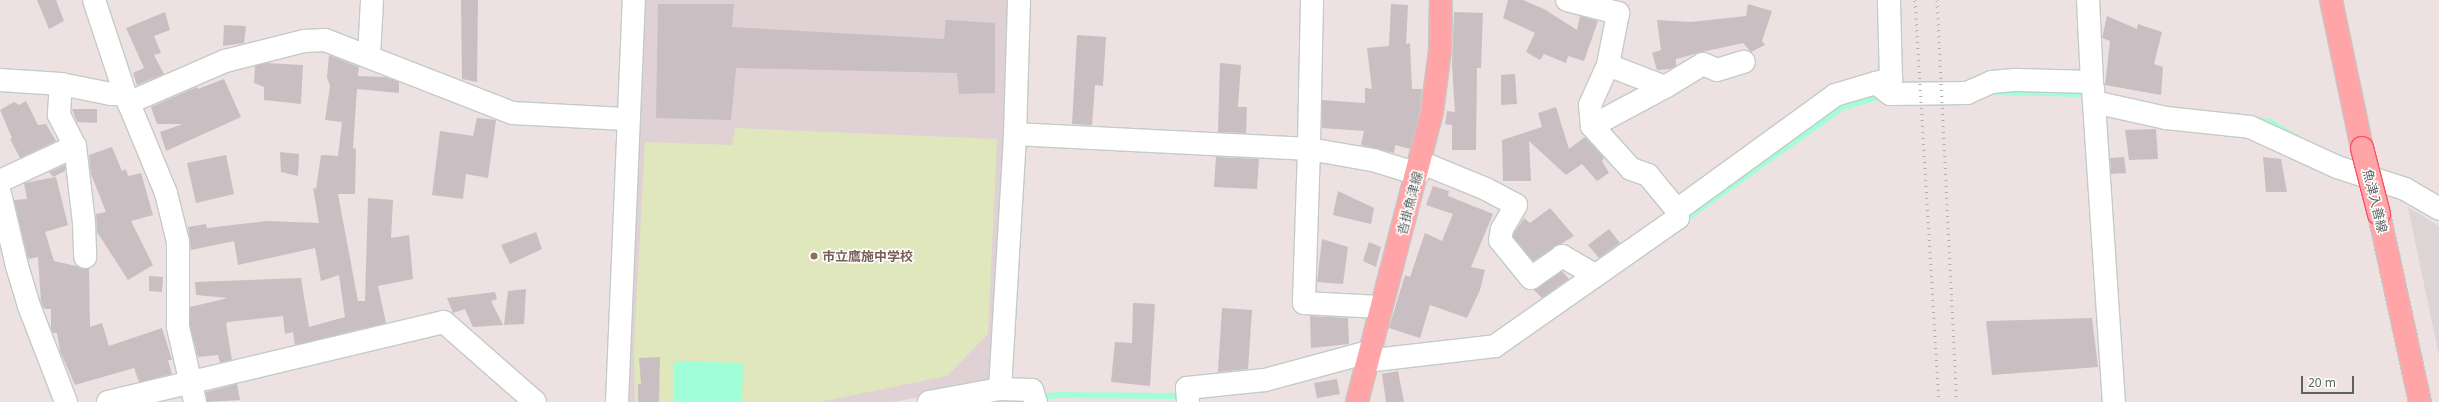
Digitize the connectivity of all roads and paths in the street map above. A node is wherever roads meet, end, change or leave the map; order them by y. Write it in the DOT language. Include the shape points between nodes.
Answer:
graph roads {
  1 [pos="94,0"];
  2 [pos="372,0"];
  3 [pos="634,0"];
  4 [pos="1018,0"];
  5 [pos="1312,0"];
  6 [pos="1440,0"];
  7 [pos="1567,0"];
  8 [pos="1889,0"];
  9 [pos="2088,0"];
  10 [pos="2331,0"];
  11 [pos="369,56"];
  12 [pos="1744,62"];
  13 [pos="1608,65"];
  14 [pos="0,80"];
  15 [pos="1876,83"];
  16 [pos="1665,87"];
  17 [pos="60,90"];
  18 [pos="2093,92"];
  19 [pos="0,95"];
  20 [pos="126,98"];
  21 [pos="628,119"];
  22 [pos="1592,126"];
  23 [pos="1015,134"];
  24 [pos="75,146"];
  25 [pos="1309,148"];
  26 [pos="1419,168"];
  27 [pos="0,181"];
  28 [pos="0,194"];
  29 [pos="2439,209"];
  30 [pos="1676,210"];
  31 [pos="85,257"];
  32 [pos="1596,276"];
  33 [pos="1380,307"];
  34 [pos="1367,357"];
  35 [pos="1000,389"];
  36 [pos="192,392"];
  37 [pos="66,402"];
  38 [pos="108,402"];
  39 [pos="535,402"];
  40 [pos="617,402"];
  41 [pos="929,402"];
  42 [pos="1036,402"];
  43 [pos="1188,402"];
  44 [pos="1357,402"];
  45 [pos="2114,402"];
  46 [pos="2420,402"];
  1 -- 20 [label="street"];
  2 -- 11 [label="street"];
  3 -- 21 [label="street"];
  4 -- 23 [label="street"];
  5 -- 25 [label="street"];
  6 -- 26 [label="main road, 沓掛魚津線" via="1440,50 1432,112"];
  7 -- 13 [label="street" via="1618,13"];
  8 -- 15 [label="street" via="1891,79"];
  9 -- 18 [label="street"];
  10 -- 46 [label="main road, 魚津入善線, bridge"];
  11 -- 20 [label="street" via="325,40 304,41 225,61"];
  11 -- 21 [label="street" via="512,113"];
  12 -- 16 [label="street" via="1717,70 1703,64"];
  13 -- 16 [label="street"];
  13 -- 22 [label="street" via="1590,105"];
  14 -- 17 [label="street"];
  15 -- 18 [label="street" via="1890,94 1967,93 1992,82 2017,80"];
  15 -- 30 [label="street" via="1835,96"];
  16 -- 22 [label="street"];
  17 -- 19 [label="street"];
  17 -- 20 [label="street" via="111,94"];
  17 -- 24 [label="street" via="59,115"];
  18 -- 29 [label="street" via="2166,118 2250,127 2337,167 2405,189"];
  18 -- 45 [label="street"];
  20 -- 36 [label="street" via="166,194 178,242 178,327"];
  21 -- 40 [label="street"];
  22 -- 30 [label="street" via="1631,169 1648,175"];
  23 -- 25 [label="street"];
  23 -- 35 [label="street"];
  24 -- 27 [label="street"];
  24 -- 31 [label="street" via="84,223"];
  25 -- 26 [label="street"];
  25 -- 33 [label="street" via="1304,303"];
  26 -- 32 [label="street" via="1486,189 1516,205 1502,229 1500,240 1531,278 1562,256"];
  26 -- 33 [label="main road, 沓掛魚津線"];
  28 -- 37 [label="street" via="29,306"];
  30 -- 32 [label="street" via="1678,218"];
  32 -- 34 [label="street" via="1495,346"];
  33 -- 34 [label="main road, 沓掛魚津線"];
  34 -- 43 [label="street" via="1265,380 1187,388"];
  34 -- 44 [label="main road, 沓掛魚津線"];
  35 -- 41 [label="street"];
  35 -- 42 [label="street" via="1032,390"];
  36 -- 38 [label="street"];
  36 -- 39 [label="street" via="444,322"];
}
